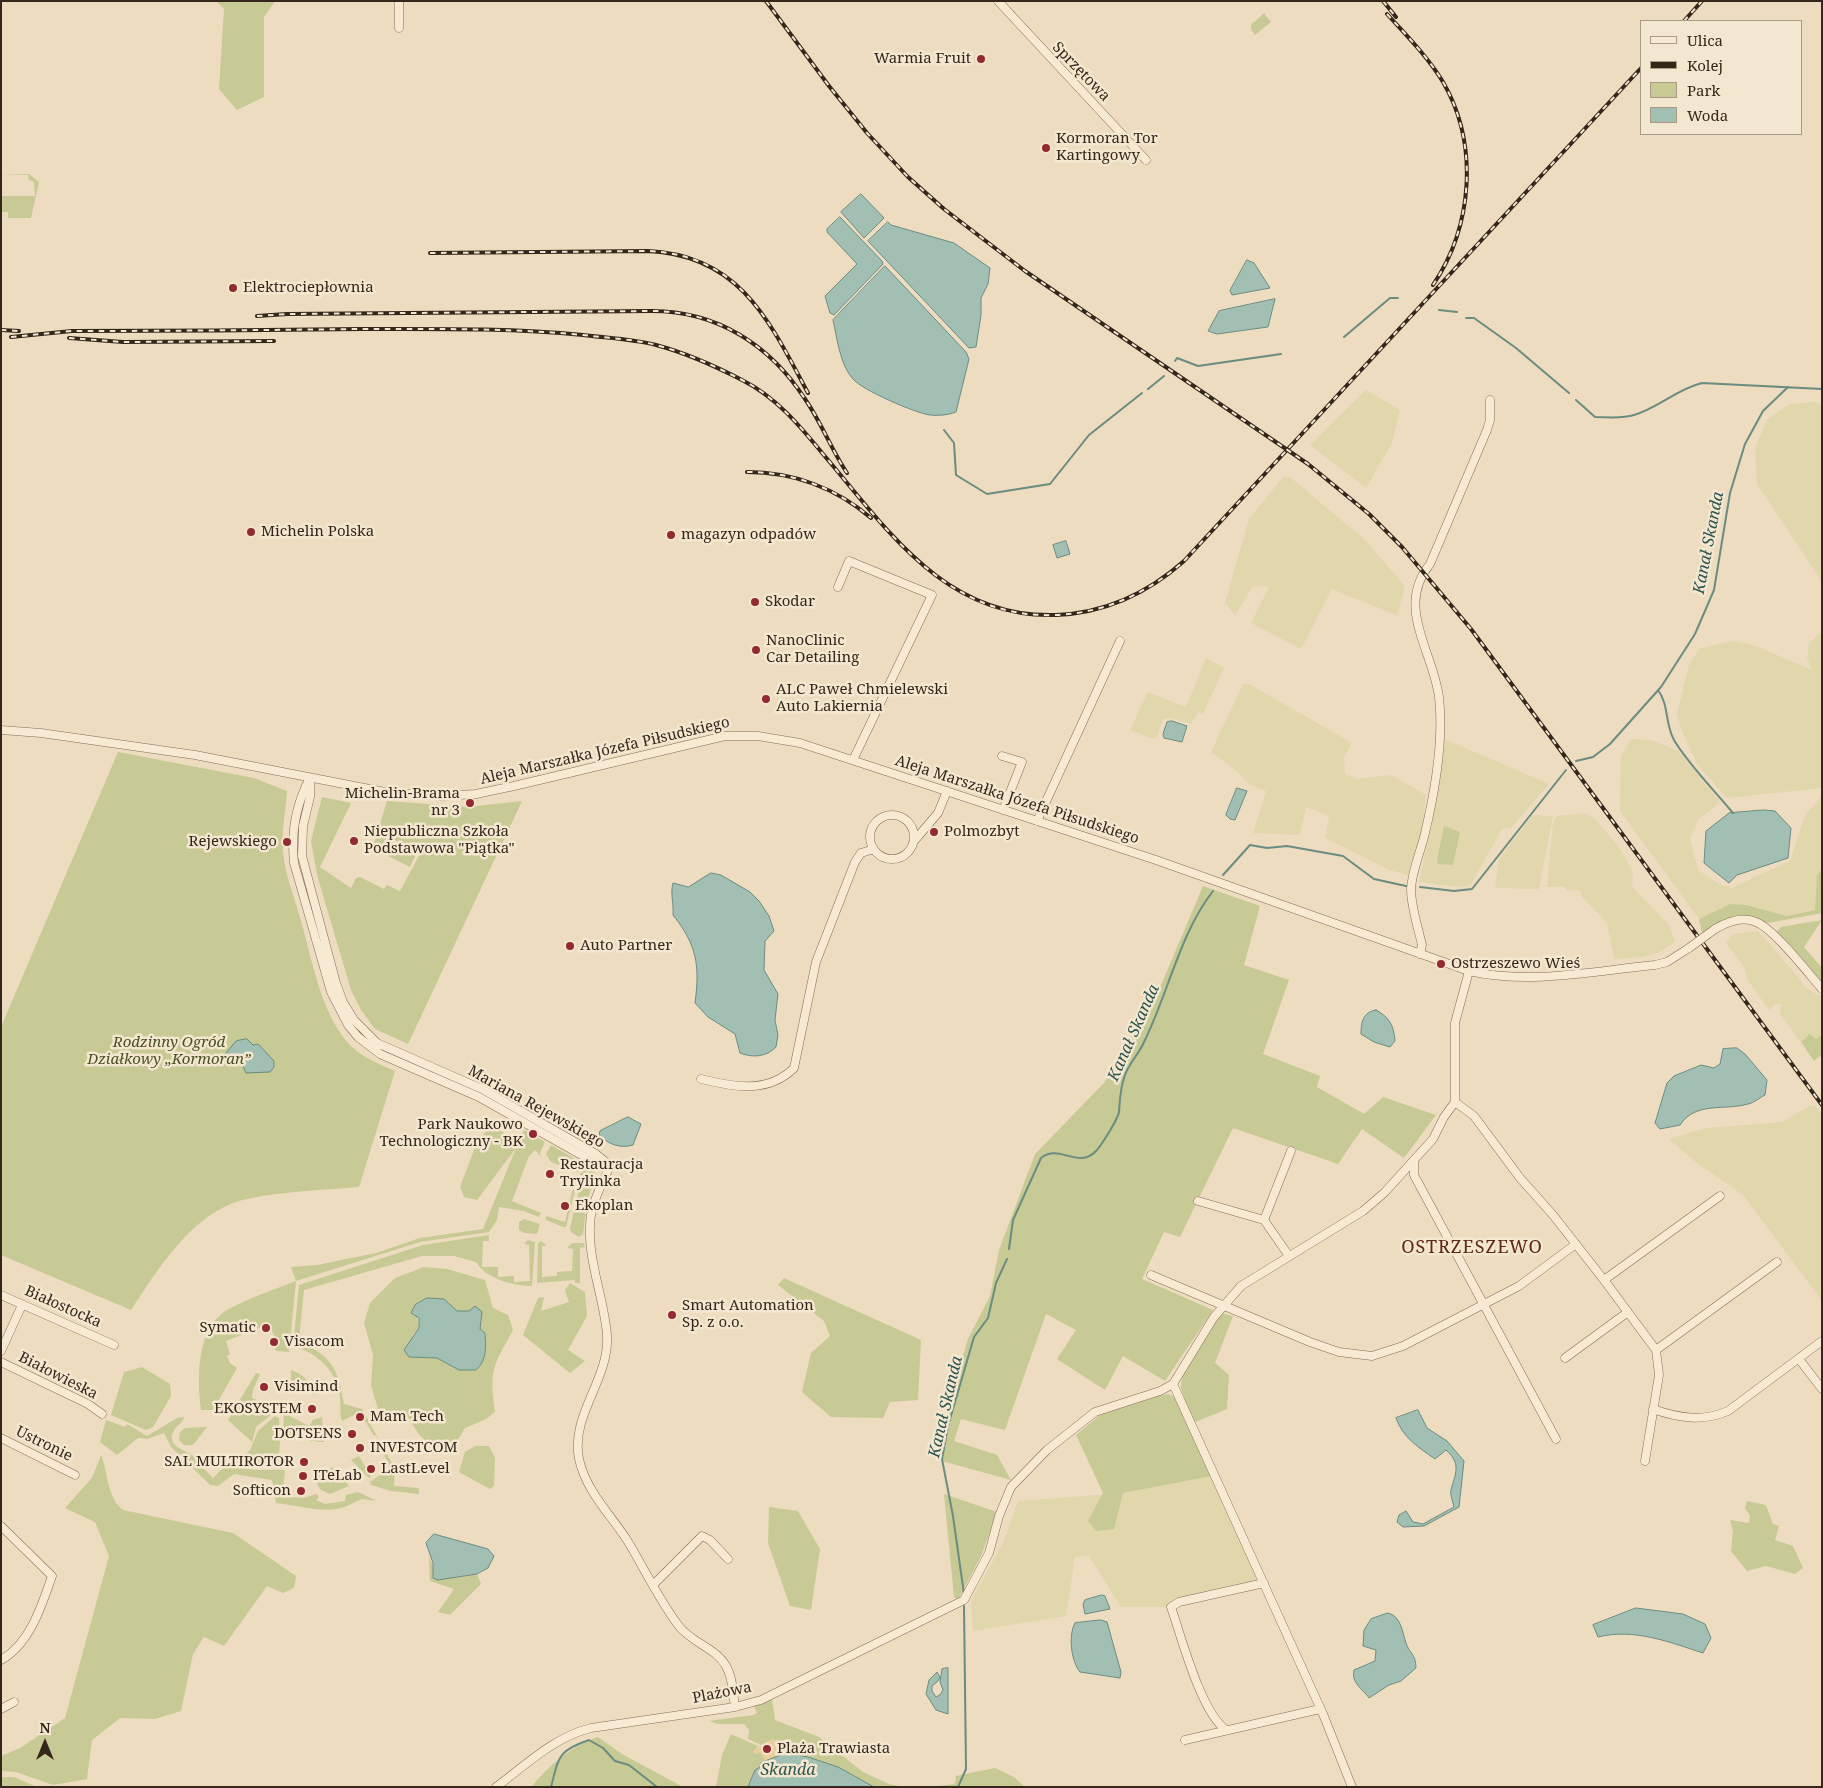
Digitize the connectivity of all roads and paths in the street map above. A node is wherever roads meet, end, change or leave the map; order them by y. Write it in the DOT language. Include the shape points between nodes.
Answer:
graph roads {
  1 [pos="399,1"];
  2 [pos="998,1"];
  3 [pos="399,28"];
  4 [pos="1146,160"];
  5 [pos="1490,400"];
  6 [pos="838,587"];
  7 [pos="1120,641"];
  8 [pos="1,730"];
  9 [pos="1002,756"];
  10 [pos="852,760"];
  11 [pos="310,778"];
  12 [pos="947,792"];
  13 [pos="1003,810"];
  14 [pos="1037,821"];
  15 [pos="927,825"];
  16 [pos="912,826"];
  17 [pos="915,840"];
  18 [pos="874,849"];
  19 [pos="1420,954"];
  20 [pos="1469,971"];
  21 [pos="1822,989"];
  22 [pos="701,1078"];
  23 [pos="1455,1102"];
  24 [pos="1291,1151"];
  25 [pos="1414,1161"];
  26 [pos="1720,1196"];
  27 [pos="1198,1201"];
  28 [pos="1264,1220"];
  29 [pos="1576,1244"];
  30 [pos="1289,1256"];
  31 [pos="1776,1262"];
  32 [pos="1151,1275"];
  33 [pos="1604,1280"];
  34 [pos="1,1295"];
  35 [pos="1484,1303"];
  36 [pos="22,1305"];
  37 [pos="1223,1305"];
  38 [pos="1628,1312"];
  39 [pos="1822,1341"];
  40 [pos="114,1344"];
  41 [pos="1656,1350"];
  42 [pos="1,1351"];
  43 [pos="1565,1358"];
  44 [pos="1799,1359"];
  45 [pos="1,1362"];
  46 [pos="1173,1384"];
  47 [pos="1822,1389"];
  48 [pos="1653,1409"];
  49 [pos="102,1414"];
  50 [pos="1,1438"];
  51 [pos="1556,1439"];
  52 [pos="1645,1460"];
  53 [pos="75,1475"];
  54 [pos="1,1526"];
  55 [pos="728,1559"];
  56 [pos="1264,1583"];
  57 [pos="653,1585"];
  58 [pos="1,1649"];
  59 [pos="4,1658"];
  60 [pos="14,1702"];
  61 [pos="735,1707"];
  62 [pos="1320,1708"];
  63 [pos="1,1709"];
  64 [pos="1226,1730"];
  65 [pos="1184,1740"];
  66 [pos="496,1787"];
  67 [pos="1352,1787"];
  1 -- 3 [label="street"];
  2 -- 4 [label="street, Sprzętowa"];
  5 -- 19 [label="street" via="1490,420 1432,560 1414,593 1416,617 1439,697 1439,748 1425,833 1411,888 1422,945"];
  6 -- 10 [label="street" via="849,561 932,595"];
  7 -- 14 [label="street"];
  8 -- 11 [label="street, Aleja Marszałka Józefa Piłsudskiego" via="195,754"];
  9 -- 13 [label="street" via="1022,762"];
  10 -- 11 [label="street, Aleja Marszałka Józefa Piłsudskiego" via="800,743 742,735 703,740 476,794 421,796"];
  10 -- 12 [label="street, Aleja Marszałka Józefa Piłsudskiego"];
  11 -- 57 [label="street, Mariana Rejewskiego" via="301,795 294,827 294,863 331,992 348,1025 380,1054 479,1097 592,1161 610,1166 596,1196 590,1238 607,1347 603,1368 582,1422 579,1457 592,1490"];
  12 -- 13 [label="street, Aleja Marszałka Józefa Piłsudskiego"];
  12 -- 15 [label="street" via="938,813"];
  13 -- 14 [label="street, Aleja Marszałka Józefa Piłsudskiego"];
  14 -- 19 [label="street, Aleja Marszałka Józefa Piłsudskiego"];
  15 -- 16 [label="street"];
  15 -- 17 [label="street"];
  16 -- 17 [label="street"];
  16 -- 18 [label="street" via="894,814 880,818 871,829"];
  17 -- 18 [label="street" via="906,854 895,859 880,856"];
  18 -- 22 [label="street" via="861,853 856,862 816,962 794,1068 784,1078 745,1088"];
  19 -- 20 [label="street, Aleja Marszałka Józefa Piłsudskiego"];
  20 -- 21 [label="street, Aleja Marszałka Józefa Piłsudskiego, bridge" via="1495,977 1522,978 1650,966 1667,962 1715,929 1735,920 1756,922 1768,930"];
  20 -- 23 [label="street" via="1455,1023"];
  23 -- 25 [label="street" via="1433,1139"];
  23 -- 29 [label="street" via="1474,1116 1520,1178"];
  24 -- 28 [label="street"];
  25 -- 30 [label="street" via="1363,1211"];
  25 -- 35 [label="street" via="1414,1175"];
  26 -- 33 [label="street"];
  27 -- 28 [label="street"];
  28 -- 30 [label="street"];
  29 -- 33 [label="street"];
  29 -- 35 [label="street" via="1519,1286"];
  30 -- 37 [label="street" via="1241,1286"];
  31 -- 41 [label="street"];
  32 -- 37 [label="street"];
  33 -- 38 [label="street"];
  34 -- 36 [label="street, Białostocka"];
  35 -- 37 [label="street" via="1403,1346 1372,1356 1339,1352"];
  35 -- 51 [label="street"];
  36 -- 40 [label="street, Białostocka"];
  36 -- 42 [label="street"];
  37 -- 46 [label="street"];
  38 -- 41 [label="street"];
  38 -- 43 [label="street"];
  39 -- 44 [label="street"];
  41 -- 48 [label="street" via="1660,1375"];
  44 -- 47 [label="street"];
  44 -- 48 [label="street" via="1728,1411 1713,1418 1671,1415"];
  45 -- 49 [label="street, Białowieska"];
  46 -- 56 [label="street"];
  46 -- 61 [label="street, Plażowa" via="1095,1412 1041,1456 1011,1487 989,1553 964,1600 761,1700"];
  48 -- 52 [label="street"];
  50 -- 53 [label="street, Ustronie"];
  54 -- 59 [label="street" via="52,1576 42,1606 25,1637"];
  55 -- 57 [label="street" via="702,1536"];
  56 -- 62 [label="street"];
  56 -- 64 [label="street" via="1179,1602 1171,1607 1200,1689 1217,1724"];
  57 -- 61 [label="street" via="684,1632 717,1656 727,1668"];
  58 -- 59 [label="street"];
  60 -- 63 [label="street"];
  61 -- 66 [label="street, Plażowa" via="583,1730 548,1747"];
  62 -- 64 [label="street"];
  62 -- 67 [label="street"];
  64 -- 65 [label="street"];
}
